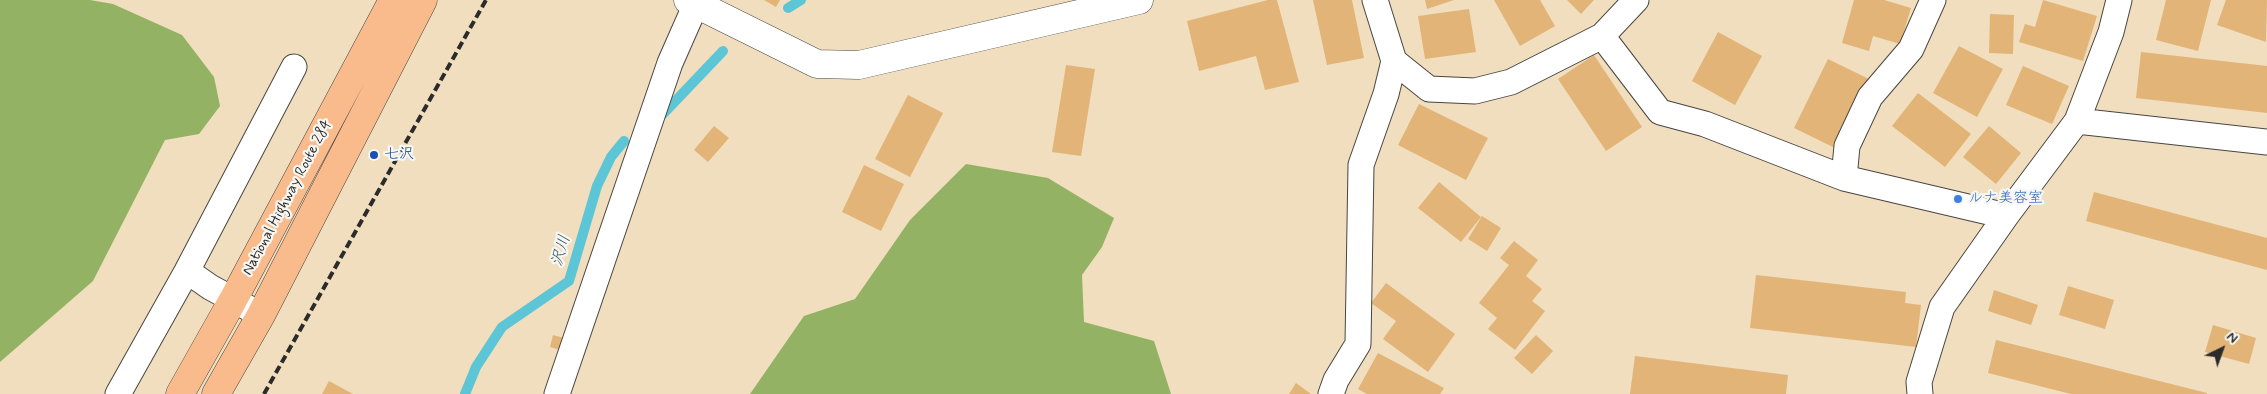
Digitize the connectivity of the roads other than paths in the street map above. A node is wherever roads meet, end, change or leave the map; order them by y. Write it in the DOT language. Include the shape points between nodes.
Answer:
graph roads {
  1 [pos="393,0"];
  2 [pos="423,0"];
  3 [pos="1139,0"];
  4 [pos="1375,0"];
  5 [pos="1636,0"];
  6 [pos="1933,0"];
  7 [pos="2119,0"];
  8 [pos="692,2"];
  9 [pos="1602,36"];
  10 [pos="1394,62"];
  11 [pos="294,67"];
  12 [pos="2077,121"];
  13 [pos="2267,142"];
  14 [pos="1844,178"];
  15 [pos="2006,216"];
  16 [pos="187,271"];
  17 [pos="233,300"];
  18 [pos="260,315"];
  19 [pos="118,394"];
  20 [pos="180,394"];
  21 [pos="216,394"];
  22 [pos="557,394"];
  23 [pos="1331,394"];
  24 [pos="1920,394"];
  1 -- 17 [label="highway, National Highway Route 284"];
  2 -- 18 [label="highway, National Highway Route 284"];
  3 -- 8 [label="street" via="858,65 816,64"];
  4 -- 10 [label="street"];
  5 -- 9 [label="street"];
  6 -- 14 [label="street" via="1911,49 1870,97 1847,146"];
  7 -- 12 [label="street" via="2111,32"];
  8 -- 22 [label="street"];
  9 -- 10 [label="street" via="1511,82 1475,91 1429,89"];
  9 -- 14 [label="street" via="1660,112 1705,124"];
  10 -- 23 [label="street" via="1361,165 1358,344"];
  11 -- 16 [label="street"];
  12 -- 13 [label="street"];
  12 -- 15 [label="street"];
  14 -- 15 [label="street"];
  15 -- 24 [label="street" via="1942,307 1919,382"];
  16 -- 17 [label="street"];
  16 -- 19 [label="street"];
  17 -- 18 [label="street"];
  17 -- 20 [label="highway, National Highway Route 284"];
  18 -- 21 [label="highway, National Highway Route 284"];
}
